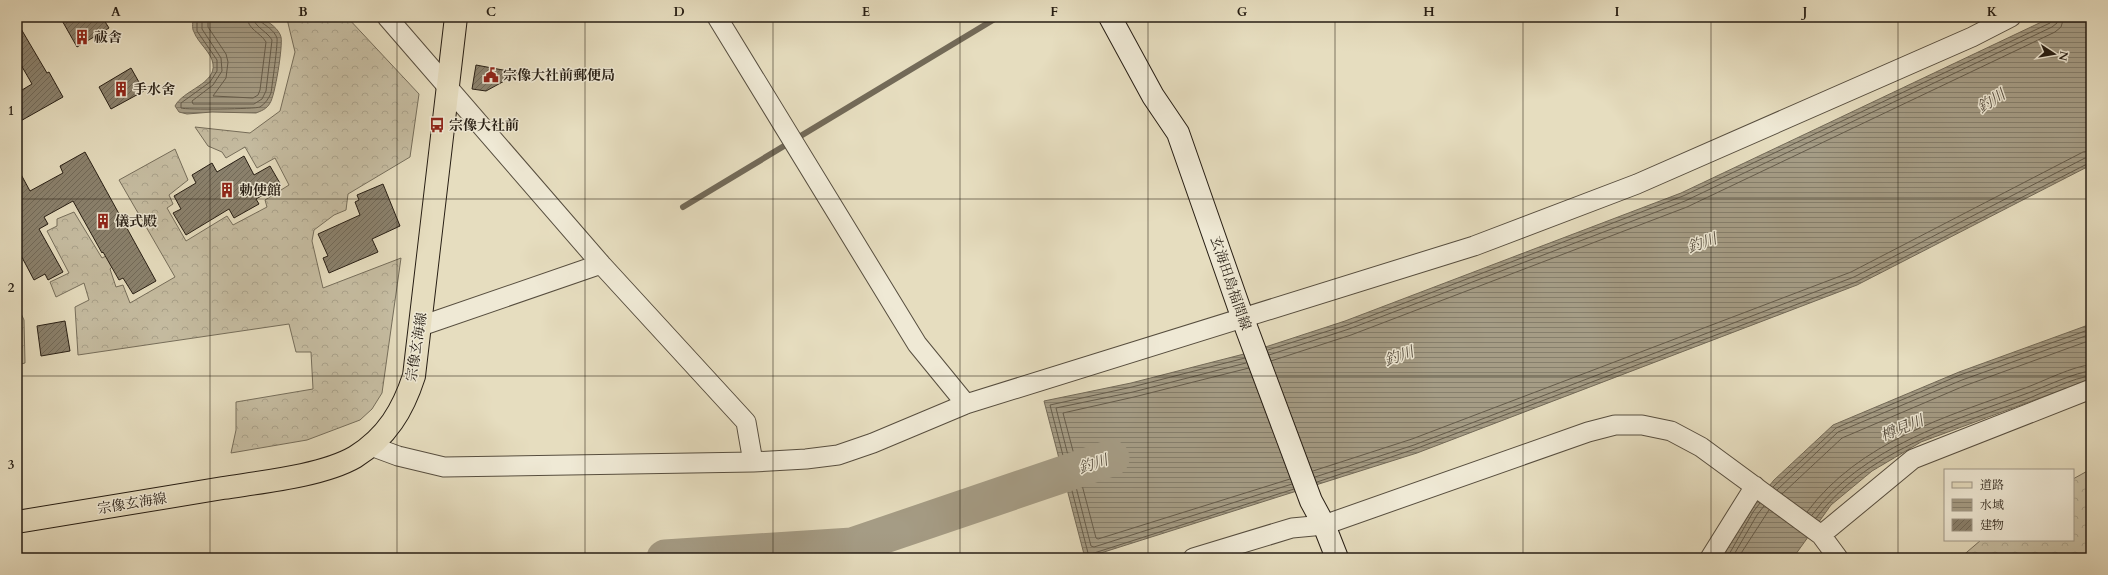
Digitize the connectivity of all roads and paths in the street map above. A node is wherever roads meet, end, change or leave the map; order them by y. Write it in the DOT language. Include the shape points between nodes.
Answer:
graph roads {
  1 [pos="387,17"];
  2 [pos="456,17"];
  3 [pos="717,17"];
  4 [pos="1110,17"];
  5 [pos="2011,17"];
  6 [pos="447,86"];
  7 [pos="601,264"];
  8 [pos="421,326"];
  9 [pos="1246,328"];
  10 [pos="2091,389"];
  11 [pos="966,404"];
  12 [pos="371,446"];
  13 [pos="753,462"];
  14 [pos="1760,491"];
  15 [pos="17,522"];
  16 [pos="1324,525"];
  17 [pos="1821,535"];
  18 [pos="1193,558"];
  19 [pos="1336,558"];
  20 [pos="1710,558"];
  21 [pos="1838,558"];
  1 -- 6 [label="street"];
  2 -- 6 [label="main road, 宗像玄海線"];
  3 -- 11 [label="street" via="917,344"];
  4 -- 9 [label="main road, 玄海田島福間線" via="1153,96 1178,133"];
  5 -- 9 [label="street" via="1972,38 1637,184"];
  6 -- 7 [label="street"];
  6 -- 8 [label="main road, 宗像玄海線"];
  7 -- 8 [label="street"];
  7 -- 13 [label="street" via="746,422"];
  8 -- 12 [label="main road, 宗像玄海線" via="414,376 406,401 391,425"];
  9 -- 11 [label="street"];
  9 -- 16 [label="main road, 玄海田島福間線" via="1311,501"];
  10 -- 17 [label="street" via="1913,459"];
  11 -- 13 [label="street" via="838,455"];
  12 -- 13 [label="street" via="398,456 444,467"];
  12 -- 15 [label="main road, 宗像玄海線" via="336,465 283,479"];
  14 -- 16 [label="street" via="1701,447 1671,431 1642,425 1615,425 1588,432"];
  14 -- 17 [label="street"];
  14 -- 20 [label="street"];
  16 -- 18 [label="street" via="1292,528"];
  16 -- 19 [label="main road, 玄海田島福間線"];
  17 -- 21 [label="street"];
}
